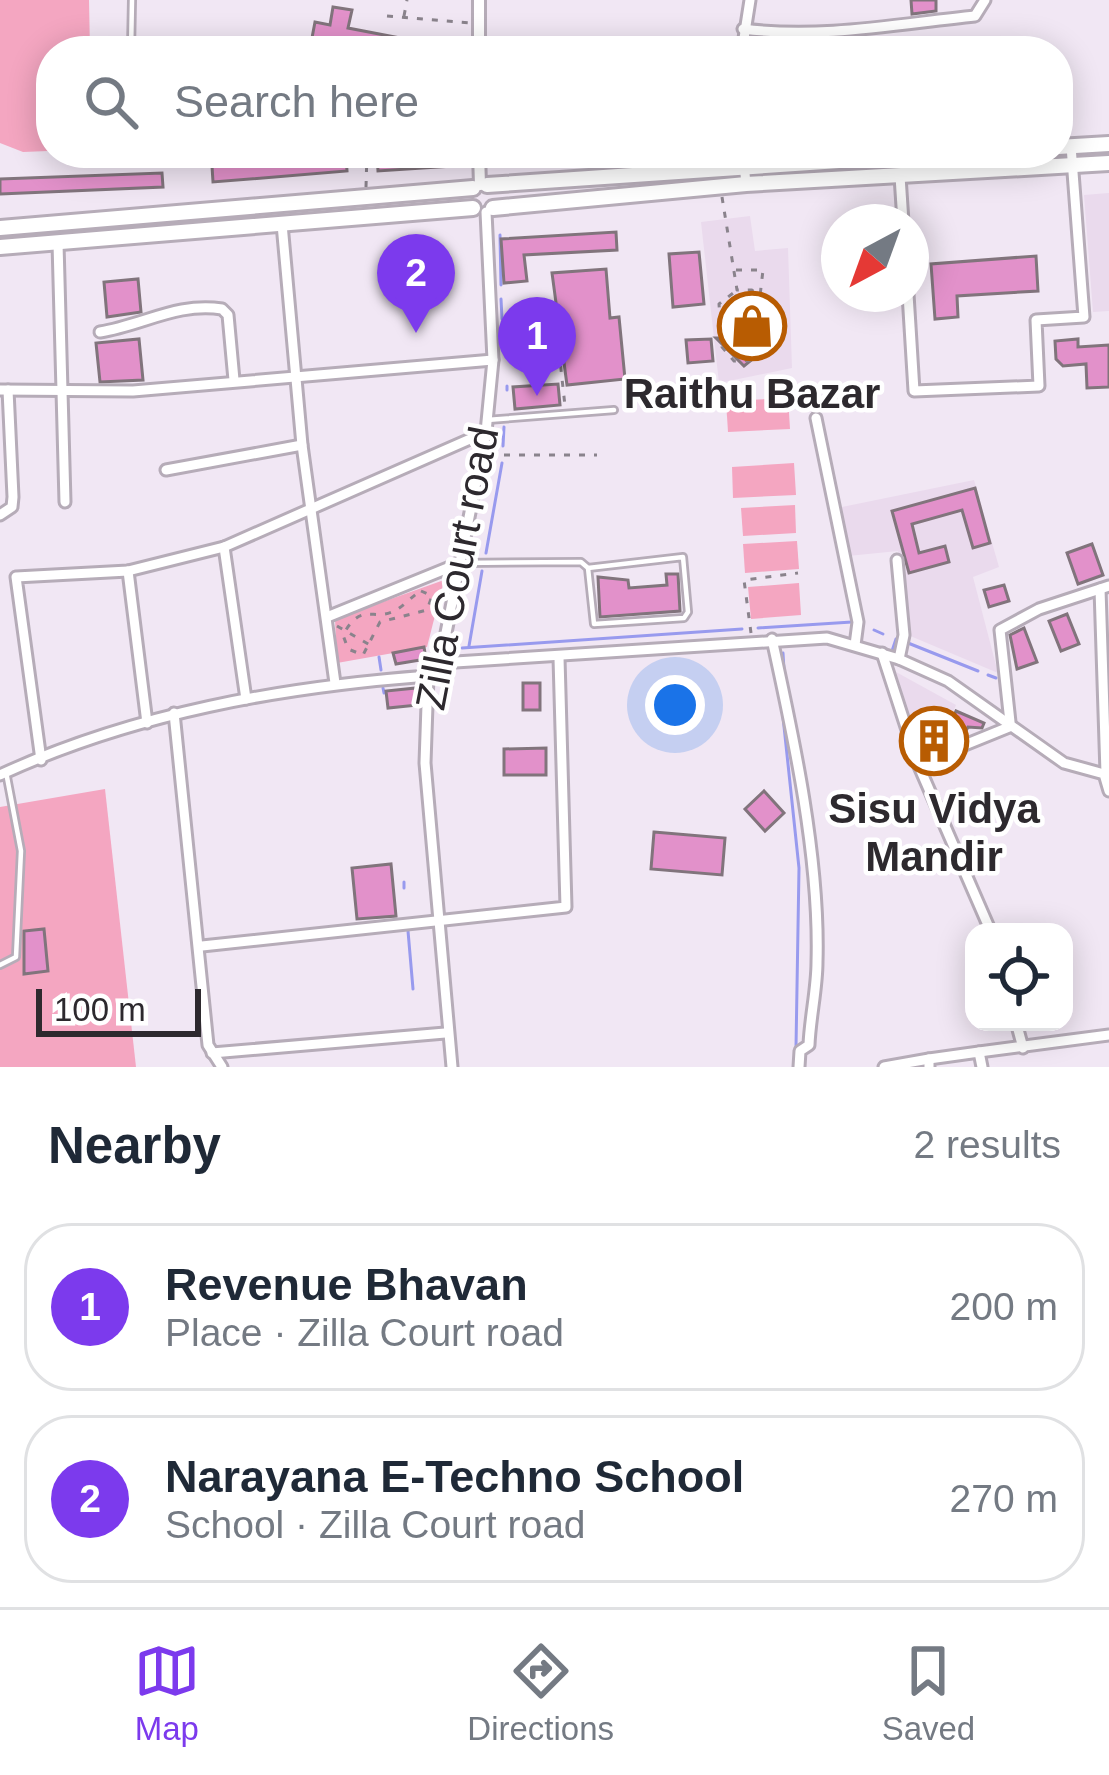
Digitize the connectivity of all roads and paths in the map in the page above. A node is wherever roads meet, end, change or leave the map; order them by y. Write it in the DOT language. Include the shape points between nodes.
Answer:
graph roads {
  1 [pos="132,0"];
  2 [pos="407,0"];
  3 [pos="479,0"];
  4 [pos="750,0"];
  5 [pos="985,0"];
  6 [pos="387,16"];
  7 [pos="404,18"];
  8 [pos="479,23"];
  9 [pos="743,28"];
  10 [pos="131,36"];
  11 [pos="479,36"];
  12 [pos="743,36"];
  13 [pos="1109,144"];
  14 [pos="1073,146"];
  15 [pos="1109,163"];
  16 [pos="1073,166"];
  17 [pos="367,168"];
  18 [pos="479,168"];
  19 [pos="656,168"];
  20 [pos="745,168"];
  21 [pos="1039,168"];
  22 [pos="901,176"];
  23 [pos="746,184"];
  24 [pos="480,186"];
  25 [pos="720,187"];
  26 [pos="366,195"];
  27 [pos="902,204"];
  28 [pos="484,209"];
  29 [pos="282,224"];
  30 [pos="0,228"];
  31 [pos="58,243"];
  32 [pos="0,247"];
  33 [pos="734,270"];
  34 [pos="737,290"];
  35 [pos="760,296"];
  36 [pos="909,312"];
  37 [pos="769,325"];
  38 [pos="720,326"];
  39 [pos="736,326"];
  40 [pos="752,326"];
  41 [pos="100,332"];
  42 [pos="559,351"];
  43 [pos="493,360"];
  44 [pos="296,374"];
  45 [pos="233,380"];
  46 [pos="4,390"];
  47 [pos="63,393"];
  48 [pos="614,410"];
  49 [pos="566,414"];
  50 [pos="816,418"];
  51 [pos="487,419"];
  52 [pos="486,433"];
  53 [pos="302,445"];
  54 [pos="482,455"];
  55 [pos="597,455"];
  56 [pos="166,470"];
  57 [pos="65,502"];
  58 [pos="313,505"];
  59 [pos="0,515"];
  60 [pos="224,547"];
  61 [pos="897,560"];
  62 [pos="460,563"];
  63 [pos="588,568"];
  64 [pos="128,571"];
  65 [pos="798,573"];
  66 [pos="16,577"];
  67 [pos="0,578"];
  68 [pos="1104,587"];
  69 [pos="327,617"];
  70 [pos="346,628"];
  71 [pos="772,639"];
  72 [pos="752,641"];
  73 [pos="855,645"];
  74 [pos="371,646"];
  75 [pos="882,653"];
  76 [pos="559,658"];
  77 [pos="899,658"];
  78 [pos="440,663"];
  79 [pos="428,676"];
  80 [pos="334,683"];
  81 [pos="246,699"];
  82 [pos="175,713"];
  83 [pos="147,723"];
  84 [pos="1010,726"];
  85 [pos="40,760"];
  86 [pos="918,764"];
  87 [pos="3,773"];
  88 [pos="1107,773"];
  89 [pos="1109,791"];
  90 [pos="436,918"];
  91 [pos="987,923"];
  92 [pos="202,946"];
  93 [pos="0,965"];
  94 [pos="1018,1031"];
  95 [pos="445,1033"];
  96 [pos="1109,1035"];
  97 [pos="1023,1048"];
  98 [pos="980,1052"];
  99 [pos="212,1053"];
  100 [pos="929,1063"];
  101 [pos="221,1067"];
  102 [pos="452,1067"];
  103 [pos="800,1067"];
  104 [pos="884,1067"];
  105 [pos="982,1067"];
  1 -- 10 [label="lane"];
  2 -- 7 [label="path"];
  3 -- 8 [label="street"];
  4 -- 9 [label="street"];
  5 -- 9 [label="street" via="975,16 877,28 799,36"];
  6 -- 7 [label="path"];
  7 -- 8 [label="path"];
  8 -- 11 [label="street"];
  9 -- 12 [label="street"];
  13 -- 14 [label="main road"];
  15 -- 16 [label="main road"];
  16 -- 36 [label="street" via="1084,317 1036,320 1039,386 914,391"];
  17 -- 26 [label="path"];
  18 -- 24 [label="street"];
  19 -- 24 [label="main road"];
  20 -- 23 [label="street"];
  21 -- 22 [label="main road"];
  22 -- 23 [label="main road"];
  22 -- 27 [label="street"];
  23 -- 25 [label="main road"];
  24 -- 26 [label="main road"];
  24 -- 28 [label="main road"];
  24 -- 28 [label="main road" via="496,195"];
  25 -- 28 [label="main road"];
  25 -- 33 [label="path"];
  26 -- 30 [label="main road"];
  28 -- 29 [label="main road"];
  28 -- 43 [label="street, Zilla Court road"];
  29 -- 31 [label="main road"];
  29 -- 44 [label="street"];
  31 -- 32 [label="main road"];
  31 -- 47 [label="street"];
  33 -- 34 [label="path"];
  33 -- 35 [label="path" via="763,269"];
  34 -- 35 [label="path"];
  34 -- 38 [label="path" via="719,304"];
  35 -- 37 [label="path"];
  37 -- 38 [label="path" via="764,354 744,362 725,355"];
  37 -- 40 [label="path"];
  38 -- 39 [label="path"];
  39 -- 40 [label="path"];
  39 -- 40 [label="path" via="736,309 744,305"];
  39 -- 40 [label="path" via="744,349 752,345"];
  41 -- 45 [label="street" via="152,322 176,308 222,309"];
  42 -- 49 [label="path"];
  43 -- 44 [label="street"];
  43 -- 51 [label="street, Zilla Court road"];
  44 -- 45 [label="street"];
  44 -- 53 [label="street"];
  45 -- 47 [label="street"];
  46 -- 47 [label="street"];
  46 -- 59 [label="street" via="13,497"];
  47 -- 57 [label="street"];
  48 -- 49 [label="lane"];
  49 -- 51 [label="lane"];
  50 -- 73 [label="street" via="858,622"];
  51 -- 52 [label="street, Zilla Court road"];
  52 -- 54 [label="street, Zilla Court road"];
  52 -- 58 [label="street"];
  53 -- 56 [label="street"];
  53 -- 58 [label="street"];
  54 -- 55 [label="path"];
  54 -- 62 [label="street, Zilla Court road"];
  58 -- 60 [label="street"];
  58 -- 69 [label="street"];
  60 -- 64 [label="street"];
  60 -- 81 [label="street"];
  61 -- 77 [label="street"];
  62 -- 63 [label="lane"];
  62 -- 69 [label="street"];
  62 -- 78 [label="street, Zilla Court road"];
  63 -- 63 [label="lane" via="683,557 688,612 594,624"];
  64 -- 66 [label="street"];
  64 -- 83 [label="street"];
  65 -- 72 [label="path" via="743,580"];
  66 -- 67 [label="street"];
  66 -- 85 [label="street"];
  68 -- 84 [label="street" via="1000,630"];
  68 -- 88 [label="street"];
  69 -- 80 [label="street"];
  70 -- 74 [label="path"];
  70 -- 74 [label="path" via="350,652 363,655"];
  70 -- 74 [label="path" via="363,613 392,612 429,592 427,610 380,622"];
  71 -- 72 [label="street"];
  71 -- 73 [label="street"];
  71 -- 103 [label="street" via="816,914 818,967"];
  72 -- 76 [label="street"];
  73 -- 75 [label="street"];
  75 -- 77 [label="street"];
  75 -- 86 [label="street"];
  76 -- 78 [label="street"];
  76 -- 90 [label="street" via="569,902 561,910"];
  77 -- 84 [label="street"];
  78 -- 79 [label="street, Zilla Court road"];
  79 -- 80 [label="street"];
  79 -- 90 [label="street, Zilla Court road"];
  80 -- 81 [label="street"];
  81 -- 82 [label="street"];
  82 -- 83 [label="street"];
  82 -- 92 [label="street"];
  83 -- 85 [label="street"];
  84 -- 86 [label="street"];
  84 -- 88 [label="street" via="1064,763"];
  85 -- 87 [label="street"];
  86 -- 91 [label="street"];
  87 -- 93 [label="lane" via="20,869 16,957"];
  88 -- 89 [label="street"];
  90 -- 92 [label="street"];
  90 -- 95 [label="street, Zilla Court road"];
  92 -- 99 [label="street"];
  94 -- 97 [label="street"];
  95 -- 99 [label="street"];
  95 -- 102 [label="street, Zilla Court road"];
  96 -- 97 [label="street"];
  97 -- 98 [label="street"];
  98 -- 100 [label="street"];
  98 -- 105 [label="street"];
  99 -- 101 [label="street"];
  100 -- 104 [label="street"];
}
